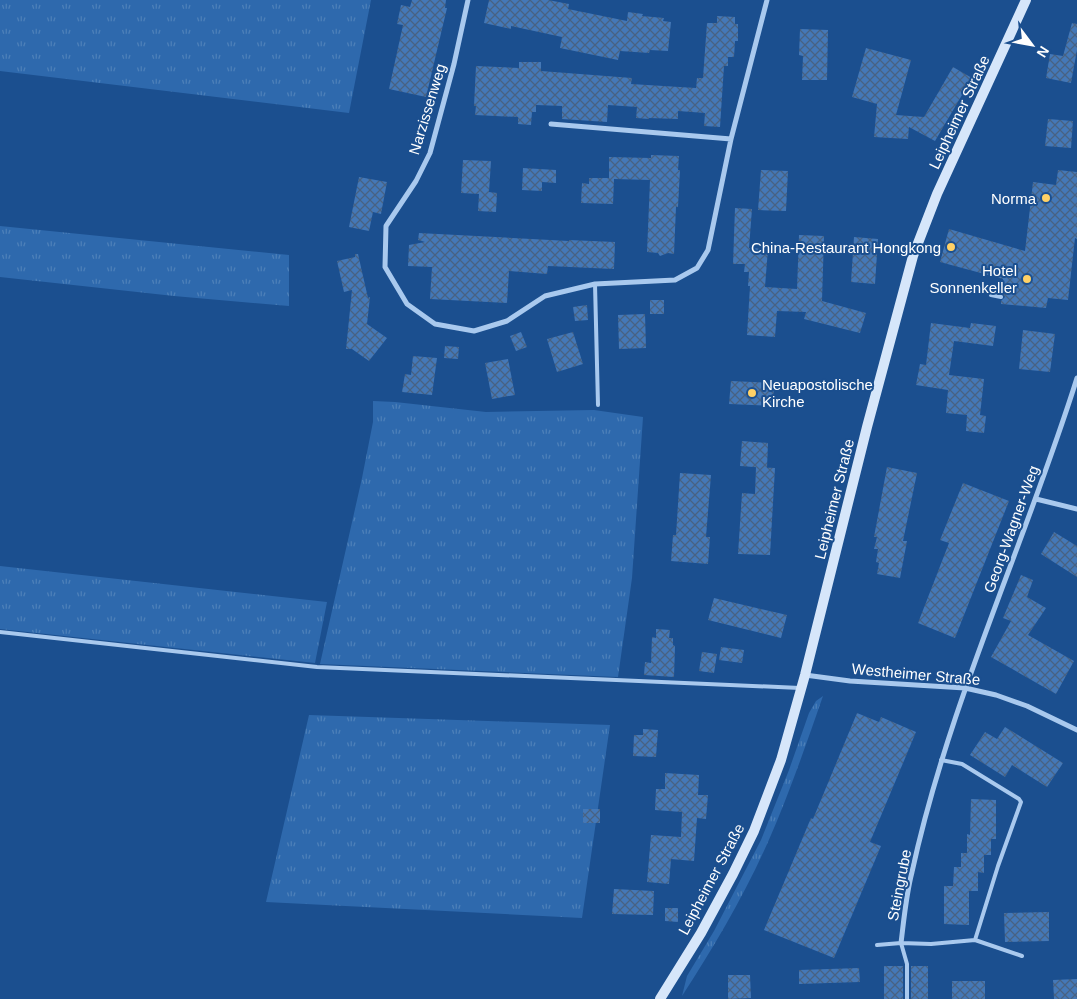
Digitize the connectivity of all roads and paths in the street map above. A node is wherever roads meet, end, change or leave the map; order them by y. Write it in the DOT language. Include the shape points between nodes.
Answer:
graph roads {
  1 [pos="468,0"];
  2 [pos="767,0"];
  3 [pos="1026,0"];
  4 [pos="551,124"];
  5 [pos="731,139"];
  6 [pos="595,284"];
  7 [pos="991,295"];
  8 [pos="1001,297"];
  9 [pos="1077,378"];
  10 [pos="598,405"];
  11 [pos="1036,499"];
  12 [pos="1077,509"];
  13 [pos="0,632"];
  14 [pos="806,675"];
  15 [pos="802,688"];
  16 [pos="965,688"];
  17 [pos="1077,729"];
  18 [pos="941,760"];
  19 [pos="975,940"];
  20 [pos="901,943"];
  21 [pos="877,945"];
  22 [pos="1022,956"];
  23 [pos="660,999"];
  24 [pos="907,999"];
  1 -- 6 [label="street, Narzissenweg" via="430,153 386,226 385,267 407,304 435,324 474,330 507,321 546,296"];
  2 -- 5 [label="street, Narzissenweg"];
  3 -- 14 [label="main road, Leipheimer Straße" via="937,194 913,256"];
  4 -- 5 [label="street"];
  5 -- 6 [label="street, Narzissenweg" via="708,250 697,268 675,280"];
  6 -- 10 [label="lane"];
  7 -- 8 [label="lane"];
  9 -- 11 [label="street, Georg-Wagner-Weg"];
  11 -- 12 [label="street"];
  11 -- 16 [label="street, Georg-Wagner-Weg"];
  13 -- 15 [label="lane" via="317,667"];
  14 -- 15 [label="main road, Leipheimer Straße"];
  14 -- 16 [label="street, Westheimer Straße"];
  15 -- 23 [label="main road, Leipheimer Straße" via="781,760 754,831 701,933"];
  16 -- 17 [label="street, Westheimer Straße" via="1004,698"];
  16 -- 18 [label="street, Steingrube"];
  18 -- 19 [label="lane" via="962,764 1021,802"];
  18 -- 20 [label="street, Steingrube" via="912,872"];
  19 -- 20 [label="lane, Steingrube"];
  19 -- 22 [label="lane, Steingrube"];
  20 -- 21 [label="lane"];
  20 -- 24 [label="lane" via="907,964"];
}
